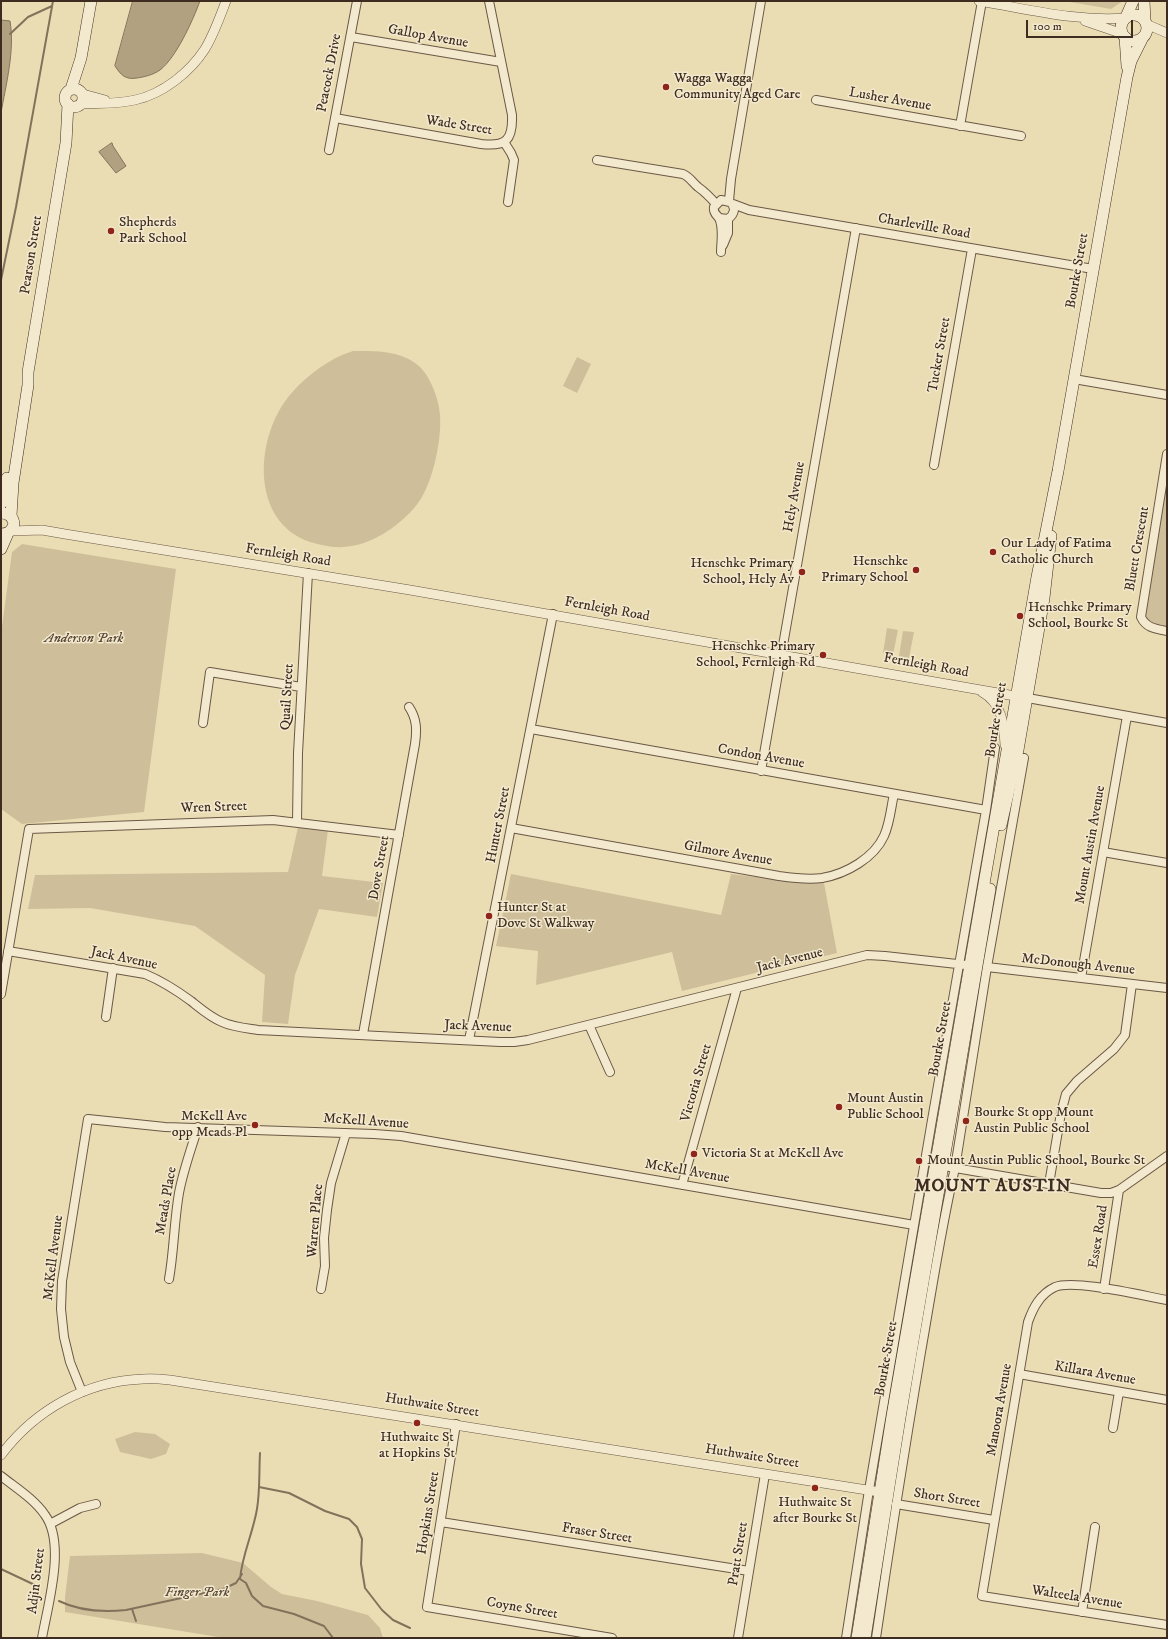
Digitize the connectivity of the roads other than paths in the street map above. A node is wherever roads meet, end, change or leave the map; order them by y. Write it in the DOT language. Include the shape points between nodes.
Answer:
graph roads {
  1 [pos="91,1"];
  2 [pos="226,1"];
  3 [pos="357,1"];
  4 [pos="490,1"];
  5 [pos="761,1"];
  6 [pos="980,1"];
  7 [pos="1133,1"];
  8 [pos="1144,1"];
  9 [pos="1074,18"];
  10 [pos="1126,18"];
  11 [pos="1145,29"];
  12 [pos="1167,34"];
  13 [pos="1124,35"];
  14 [pos="350,37"];
  15 [pos="501,62"];
  16 [pos="1127,77"];
  17 [pos="77,98"];
  18 [pos="816,100"];
  19 [pos="335,118"];
  20 [pos="960,126"];
  21 [pos="1021,136"];
  22 [pos="504,142"];
  23 [pos="329,150"];
  24 [pos="597,160"];
  25 [pos="508,202"];
  26 [pos="722,204"];
  27 [pos="749,210"];
  28 [pos="730,216"];
  29 [pos="719,218"];
  30 [pos="856,228"];
  31 [pos="972,249"];
  32 [pos="1093,270"];
  33 [pos="28,372"];
  34 [pos="1074,380"];
  35 [pos="1167,395"];
  36 [pos="1167,454"];
  37 [pos="934,465"];
  38 [pos="1,504"];
  39 [pos="8,525"];
  40 [pos="1,549"];
  41 [pos="308,573"];
  42 [pos="552,614"];
  43 [pos="1167,631"];
  44 [pos="782,654"];
  45 [pos="301,687"];
  46 [pos="977,689"];
  47 [pos="1021,697"];
  48 [pos="409,707"];
  49 [pos="1127,716"];
  50 [pos="203,723"];
  51 [pos="1167,723"];
  52 [pos="531,729"];
  53 [pos="996,748"];
  54 [pos="1024,758"];
  55 [pos="761,770"];
  56 [pos="1002,780"];
  57 [pos="894,794"];
  58 [pos="986,810"];
  59 [pos="1007,821"];
  60 [pos="297,822"];
  61 [pos="511,828"];
  62 [pos="399,835"];
  63 [pos="1103,852"];
  64 [pos="1167,863"];
  65 [pos="8,951"];
  66 [pos="973,966"];
  67 [pos="113,968"];
  68 [pos="1081,978"];
  69 [pos="1132,984"];
  70 [pos="737,988"];
  71 [pos="1167,988"];
  72 [pos="1,994"];
  73 [pos="106,1016"];
  74 [pos="589,1025"];
  75 [pos="363,1034"];
  76 [pos="469,1040"];
  77 [pos="610,1072"];
  78 [pos="198,1128"];
  79 [pos="346,1133"];
  80 [pos="1167,1156"];
  81 [pos="939,1165"];
  82 [pos="955,1168"];
  83 [pos="682,1184"];
  84 [pos="1049,1184"];
  85 [pos="1120,1190"];
  86 [pos="914,1225"];
  87 [pos="169,1280"];
  88 [pos="321,1289"];
  89 [pos="1104,1289"];
  90 [pos="1167,1300"];
  91 [pos="1019,1374"];
  92 [pos="82,1392"];
  93 [pos="1119,1392"];
  94 [pos="1167,1400"];
  95 [pos="456,1424"];
  96 [pos="1113,1428"];
  97 [pos="1,1454"];
  98 [pos="765,1474"];
  99 [pos="1,1476"];
  100 [pos="879,1492"];
  101 [pos="96,1504"];
  102 [pos="896,1504"];
  103 [pos="994,1520"];
  104 [pos="441,1522"];
  105 [pos="50,1524"];
  106 [pos="1095,1527"];
  107 [pos="750,1571"];
  108 [pos="982,1596"];
  109 [pos="427,1607"];
  110 [pos="1082,1612"];
  111 [pos="1167,1625"];
  112 [pos="42,1638"];
  113 [pos="612,1638"];
  114 [pos="738,1638"];
  115 [pos="846,1638"];
  116 [pos="857,1638"];
  117 [pos="865,1638"];
  118 [pos="876,1638"];
  1 -- 17 [label="main road, Pearson Street"];
  2 -- 17 [label="street" via="206,48 176,80 157,92 136,100 115,103"];
  3 -- 14 [label="street, Peacock Drive"];
  4 -- 15 [label="street, Wade Street"];
  5 -- 26 [label="street" via="731,179"];
  6 -- 9 [label="street"];
  6 -- 20 [label="street"];
  7 -- 10 [label="main road"];
  8 -- 11 [label="main road, Bourke Street"];
  9 -- 10 [label="street"];
  9 -- 13 [label="street"];
  10 -- 11 [label="main road" via="1138,16"];
  10 -- 13 [label="main road" via="1121,27"];
  11 -- 12 [label="street"];
  11 -- 13 [label="main road" via="1134,40"];
  11 -- 16 [label="main road, Bourke Street"];
  13 -- 16 [label="main road, Bourke Street"];
  14 -- 15 [label="street, Gallop Avenue"];
  14 -- 19 [label="street, Peacock Drive"];
  15 -- 22 [label="street, Wade Street" via="512,115 512,132"];
  16 -- 32 [label="main road, Bourke Street"];
  17 -- 33 [label="main road, Pearson Street" via="66,143"];
  18 -- 20 [label="street, Lusher Avenue"];
  19 -- 22 [label="street, Wade Street" via="481,144 494,145"];
  19 -- 23 [label="street, Peacock Drive"];
  20 -- 21 [label="street, Lusher Avenue"];
  22 -- 25 [label="street" via="514,160"];
  24 -- 26 [label="street" via="683,174 692,180 699,192"];
  26 -- 27 [label="street, Charleville Road"];
  26 -- 28 [label="street" via="734,207"];
  26 -- 29 [label="street" via="716,216"];
  27 -- 28 [label="street, Charleville Road"];
  27 -- 30 [label="street, Charleville Road"];
  28 -- 29 [label="street"];
  28 -- 29 [label="street" via="728,233 720,252"];
  30 -- 31 [label="street, Charleville Road"];
  30 -- 44 [label="street, Hely Avenue"];
  31 -- 32 [label="street, Charleville Road"];
  31 -- 37 [label="street, Tucker Street"];
  32 -- 34 [label="main road, Bourke Street"];
  33 -- 38 [label="main road, Pearson Street" via="23,384"];
  33 -- 39 [label="main road, Pearson Street"];
  34 -- 35 [label="street"];
  34 -- 47 [label="main road, Bourke Street" via="1043,544"];
  36 -- 43 [label="street, Bluett Crescent" via="1141,617 1148,627"];
  39 -- 40 [label="main road"];
  39 -- 41 [label="street, Fernleigh Road"];
  41 -- 42 [label="street, Fernleigh Road"];
  41 -- 45 [label="street, Quail Street"];
  42 -- 44 [label="street, Fernleigh Road"];
  42 -- 52 [label="street, Hunter Street"];
  44 -- 46 [label="street, Fernleigh Road"];
  44 -- 55 [label="street, Hely Avenue"];
  45 -- 50 [label="street" via="210,672"];
  45 -- 60 [label="street, Quail Street"];
  46 -- 47 [label="street, Fernleigh Road"];
  46 -- 56 [label="street" via="989,696 1001,714 1005,746"];
  47 -- 49 [label="street, Fernleigh Road"];
  47 -- 56 [label="main road, Bourke Street"];
  47 -- 59 [label="main road, Bourke Street" via="1018,750"];
  48 -- 62 [label="street, Dove Street" via="415,719 416,735"];
  49 -- 51 [label="street, Fernleigh Road"];
  49 -- 63 [label="street, Mount Austin Avenue"];
  52 -- 55 [label="street, Condon Avenue"];
  52 -- 61 [label="street, Hunter Street"];
  53 -- 58 [label="street, Bourke Street"];
  54 -- 59 [label="street, Bourke Street"];
  55 -- 57 [label="street, Condon Avenue"];
  56 -- 66 [label="main road, Bourke Street"];
  57 -- 58 [label="street, Condon Avenue"];
  57 -- 61 [label="street, Gilmore Avenue" via="888,824 877,847 855,865 822,878 779,876"];
  58 -- 66 [label="street, Bourke Street"];
  59 -- 66 [label="main road, Bourke Street"];
  60 -- 62 [label="street, Wren Street"];
  60 -- 65 [label="street, Wren Street" via="256,820 29,829"];
  61 -- 76 [label="street, Hunter Street"];
  62 -- 75 [label="street, Dove Street"];
  63 -- 64 [label="street"];
  63 -- 68 [label="street, Mount Austin Avenue"];
  65 -- 67 [label="street, Jack Avenue"];
  65 -- 72 [label="street"];
  66 -- 68 [label="street, McDonough Avenue"];
  66 -- 70 [label="street, Jack Avenue" via="867,956"];
  66 -- 81 [label="main road, Bourke Street"];
  66 -- 82 [label="street, Bourke Street"];
  66 -- 86 [label="street, Bourke Street"];
  67 -- 73 [label="street"];
  67 -- 75 [label="street, Jack Avenue" via="146,974 160,980 207,1014 238,1027"];
  68 -- 69 [label="street, McDonough Avenue"];
  69 -- 71 [label="street, McDonough Avenue"];
  69 -- 84 [label="street" via="1125,1034 1114,1049 1066,1094"];
  70 -- 74 [label="street, Jack Avenue"];
  70 -- 83 [label="street, Victoria Street"];
  74 -- 76 [label="street, Jack Avenue" via="514,1042"];
  74 -- 77 [label="street"];
  75 -- 76 [label="street, Jack Avenue"];
  78 -- 79 [label="street, McKell Avenue"];
  78 -- 87 [label="street, Meads Place" via="179,1191"];
  78 -- 92 [label="street, McKell Avenue" via="88,1119 62,1281 61,1309 70,1362"];
  79 -- 83 [label="street, McKell Avenue" via="401,1136"];
  79 -- 88 [label="street, Warren Place" via="331,1184"];
  80 -- 85 [label="street"];
  81 -- 82 [label="street"];
  81 -- 100 [label="main road, Bourke Street"];
  82 -- 84 [label="street"];
  82 -- 102 [label="street, Bourke Street" via="936,1264"];
  83 -- 86 [label="street, McKell Avenue"];
  84 -- 85 [label="street" via="1101,1193"];
  85 -- 89 [label="street, Essex Road"];
  86 -- 100 [label="street, Bourke Street"];
  89 -- 90 [label="street, Manoora Avenue"];
  89 -- 91 [label="street, Manoora Avenue" via="1067,1285 1056,1287 1038,1301 1028,1322"];
  91 -- 93 [label="street, Killara Avenue"];
  91 -- 103 [label="street, Manoora Avenue"];
  92 -- 95 [label="street, Huthwaite Street" via="116,1382 142,1379 170,1380"];
  92 -- 97 [label="street, Huthwaite Street" via="49,1409 28,1424"];
  93 -- 94 [label="street, Killara Avenue"];
  93 -- 96 [label="street"];
  95 -- 98 [label="street, Huthwaite Street"];
  95 -- 104 [label="street, Hopkins Street"];
  98 -- 100 [label="street, Huthwaite Street"];
  98 -- 107 [label="street, Pratt Street"];
  99 -- 105 [label="street, Adjin Street" via="38,1507"];
  100 -- 115 [label="street, Bourke Street"];
  100 -- 116 [label="main road, Bourke Street"];
  100 -- 117 [label="main road, Bourke Street"];
  101 -- 105 [label="street" via="80,1508"];
  102 -- 103 [label="street, Short Street"];
  102 -- 118 [label="street, Bourke Street"];
  103 -- 108 [label="street, Manoora Avenue"];
  104 -- 107 [label="street, Fraser Street"];
  104 -- 109 [label="street, Hopkins Street"];
  105 -- 112 [label="street, Adjin Street" via="56,1549"];
  106 -- 110 [label="street"];
  107 -- 114 [label="street, Pratt Street"];
  108 -- 110 [label="street, Walteela Avenue"];
  109 -- 113 [label="street, Coyne Street"];
  110 -- 111 [label="street, Walteela Avenue"];
}
